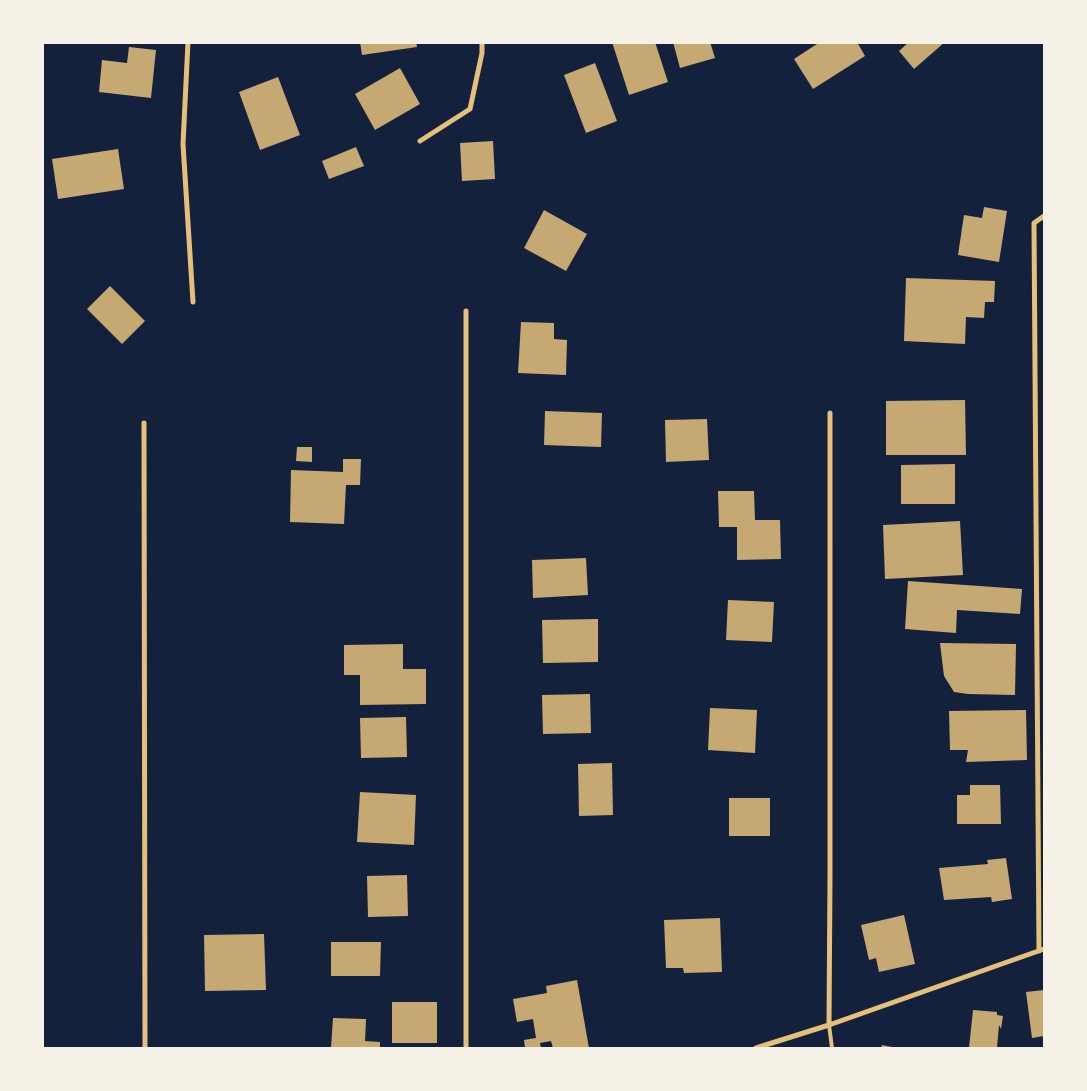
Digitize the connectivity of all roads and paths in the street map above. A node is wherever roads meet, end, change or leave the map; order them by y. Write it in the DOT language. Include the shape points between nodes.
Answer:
graph roads {
  1 [pos="188,42"];
  2 [pos="482,42"];
  3 [pos="420,141"];
  4 [pos="1044,216"];
  5 [pos="193,302"];
  6 [pos="466,311"];
  7 [pos="830,414"];
  8 [pos="144,423"];
  9 [pos="1042,950"];
  10 [pos="829,1025"];
  11 [pos="145,1048"];
  12 [pos="466,1048"];
  13 [pos="756,1048"];
  14 [pos="832,1048"];
  1 -- 5 [label="street" via="183,144"];
  2 -- 3 [label="street" via="470,109"];
  4 -- 9 [label="street" via="1034,223"];
  6 -- 12 [label="street"];
  7 -- 10 [label="street"];
  8 -- 11 [label="street"];
  9 -- 10 [label="street"];
  10 -- 13 [label="street"];
  10 -- 14 [label="lane"];
}
